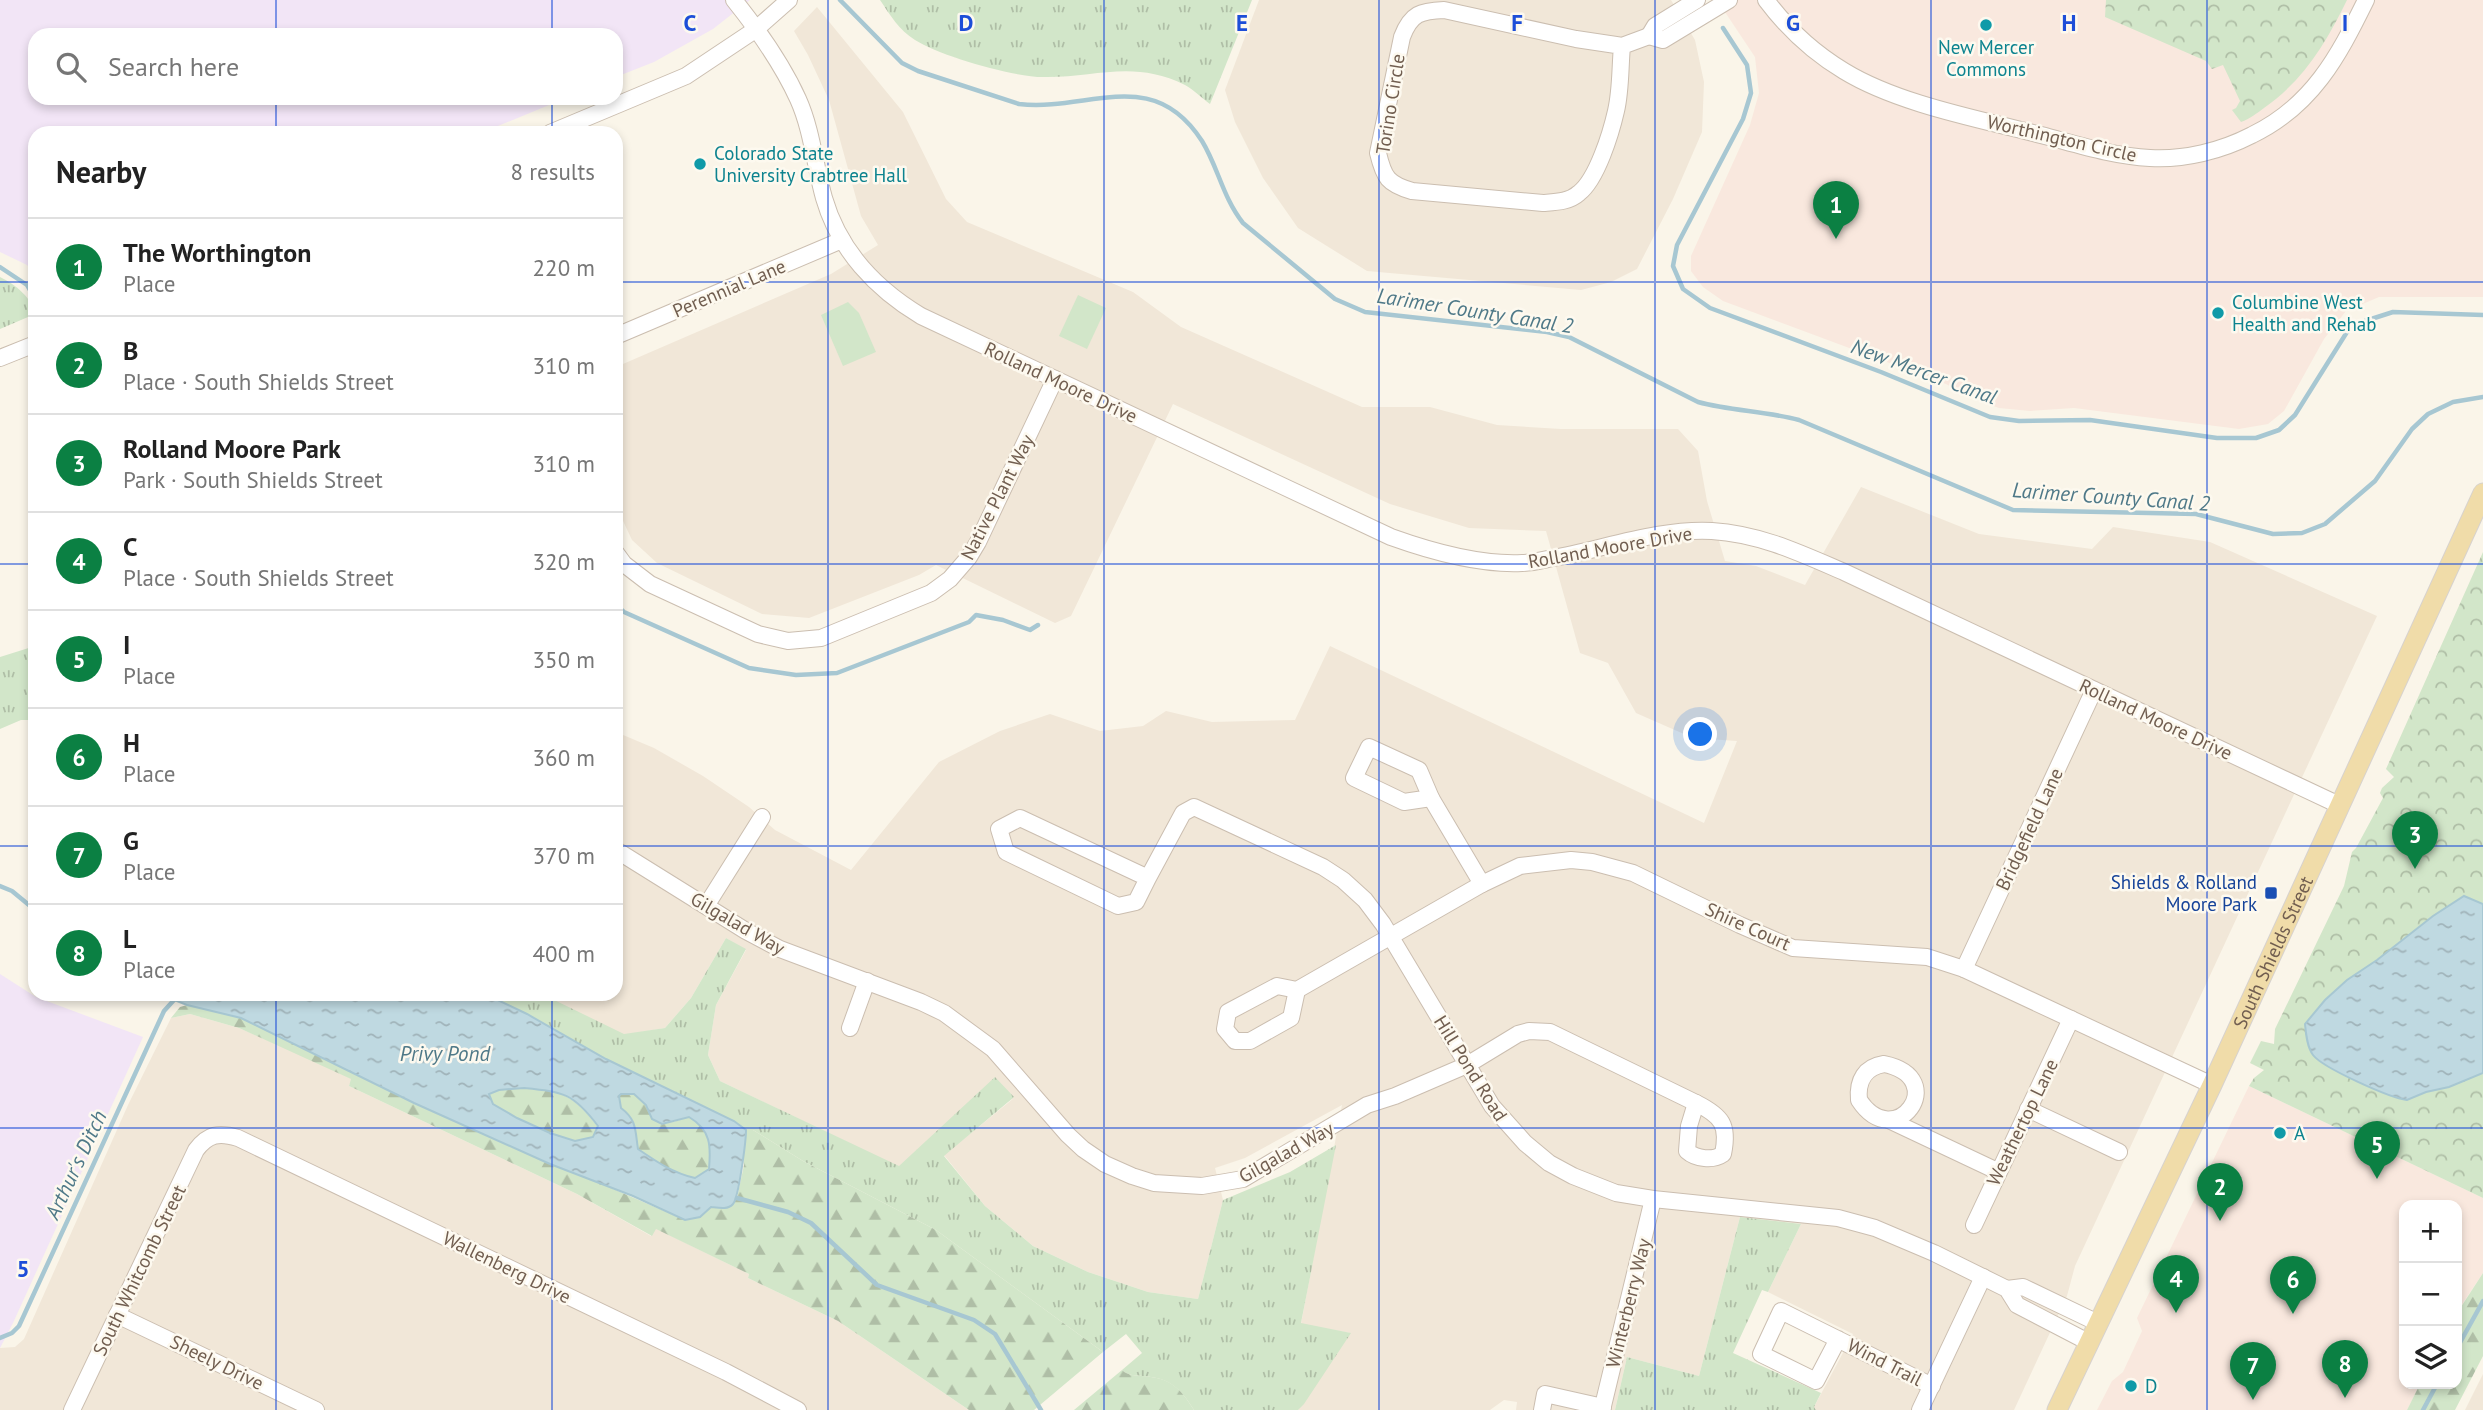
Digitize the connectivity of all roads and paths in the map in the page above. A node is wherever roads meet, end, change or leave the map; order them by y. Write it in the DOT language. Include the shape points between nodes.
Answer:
graph roads {
  1 [pos="734,0"];
  2 [pos="789,0"];
  3 [pos="1697,0"];
  4 [pos="1729,0"];
  5 [pos="1766,0"];
  6 [pos="2366,0"];
  7 [pos="755,30"];
  8 [pos="1649,36"];
  9 [pos="1622,46"];
  10 [pos="623,102"];
  11 [pos="617,105"];
  12 [pos="567,126"];
  13 [pos="842,240"];
  14 [pos="623,333"];
  15 [pos="28,347"];
  16 [pos="0,358"];
  17 [pos="1055,379"];
  18 [pos="2483,493"];
  19 [pos="623,563"];
  20 [pos="2094,690"];
  21 [pos="1431,798"];
  22 [pos="2339,805"];
  23 [pos="762,817"];
  24 [pos="623,854"];
  25 [pos="1148,878"];
  26 [pos="1482,884"];
  27 [pos="706,906"];
  28 [pos="1391,937"];
  29 [pos="1964,968"];
  30 [pos="867,982"];
  31 [pos="1297,990"];
  32 [pos="2071,1019"];
  33 [pos="850,1028"];
  34 [pos="1467,1065"];
  35 [pos="2212,1085"];
  36 [pos="1696,1103"];
  37 [pos="2028,1109"];
  38 [pos="1889,1120"];
  39 [pos="213,1135"];
  40 [pos="2119,1152"];
  41 [pos="1997,1171"];
  42 [pos="1653,1199"];
  43 [pos="1974,1225"];
  44 [pos="1983,1277"];
  45 [pos="2007,1289"];
  46 [pos="117,1315"];
  47 [pos="2098,1323"];
  48 [pos="1838,1339"];
  49 [pos="2090,1343"];
  50 [pos="1931,1386"];
  51 [pos="1603,1408"];
  52 [pos="72,1410"];
  53 [pos="316,1410"];
  54 [pos="798,1410"];
  55 [pos="1542,1410"];
  56 [pos="1920,1410"];
  57 [pos="2057,1410"];
  1 -- 7 [label="street, Rolland Moore Drive"];
  2 -- 7 [label="street"];
  3 -- 8 [label="street, Torino Circle" via="1655,26"];
  4 -- 8 [label="street, Torino Circle" via="1663,40"];
  5 -- 6 [label="street, Worthington Circle" via="1820,54 1872,86 2021,130 2150,158 2226,146 2281,118 2325,74"];
  7 -- 10 [label="street" via="686,76"];
  7 -- 13 [label="street, Rolland Moore Drive" via="799,101 825,200"];
  8 -- 9 [label="street, Torino Circle"];
  9 -- 9 [label="street, Torino Circle" via="1444,10 1415,16 1402,37 1378,153 1382,173 1395,186 1412,191 1543,203 1579,193 1602,156 1616,110"];
  11 -- 12 [label="street"];
  13 -- 14 [label="street, Perennial Lane"];
  13 -- 17 [label="street, Rolland Moore Drive" via="867,275 904,306"];
  15 -- 16 [label="street"];
  17 -- 19 [label="street, Native Plant Way" via="978,542 950,579 931,593 821,638 788,641 758,634 650,584"];
  17 -- 20 [label="street, Rolland Moore Drive" via="1417,547 1462,558 1522,563 1664,535 1740,534 1777,543"];
  18 -- 22 [label="main road, South Shields Street"];
  20 -- 22 [label="street, Rolland Moore Drive"];
  20 -- 29 [label="street, Bridgefield Lane"];
  21 -- 21 [label="street" via="1419,770 1369,747 1354,778 1404,802"];
  21 -- 26 [label="street"];
  22 -- 35 [label="main road, South Shields Street"];
  23 -- 27 [label="street"];
  24 -- 27 [label="street, Gilgalad Way"];
  25 -- 25 [label="street" via="1020,818 999,829 1006,852 1118,906 1136,902"];
  25 -- 28 [label="street, Hill Pond Road" via="1183,813 1194,807 1343,880"];
  26 -- 28 [label="street, Shire Court"];
  26 -- 29 [label="street, Shire Court" via="1520,866 1592,862 1633,873 1793,948 1927,957"];
  27 -- 30 [label="street, Gilgalad Way" via="780,949"];
  28 -- 31 [label="street, Shire Court"];
  28 -- 34 [label="street, Hill Pond Road"];
  29 -- 32 [label="street, Shire Court"];
  30 -- 33 [label="street"];
  30 -- 34 [label="street, Gilgalad Way" via="920,1002 970,1030 1014,1071 1068,1135 1105,1164 1132,1177 1175,1186 1243,1179 1367,1105"];
  31 -- 31 [label="street, Shire Court" via="1277,986 1228,1012 1225,1029 1235,1041 1250,1041 1291,1018"];
  32 -- 35 [label="street, Shire Court"];
  32 -- 37 [label="street, Weathertop Lane"];
  34 -- 36 [label="street, Gilgalad Way" via="1518,1034 1550,1032"];
  34 -- 42 [label="street, Hill Pond Road" via="1506,1124 1549,1163 1601,1188"];
  35 -- 47 [label="main road, South Shields Street"];
  37 -- 40 [label="street"];
  37 -- 41 [label="street, Weathertop Lane"];
  38 -- 41 [label="street"];
  39 -- 46 [label="street, South Whitcomb Street" via="196,1150"];
  39 -- 54 [label="street, Wallenberg Drive" via="238,1138"];
  41 -- 43 [label="street, Weathertop Lane"];
  42 -- 44 [label="street, Hill Pond Road" via="1838,1218 1875,1228"];
  42 -- 51 [label="street, Winterberry Way"];
  44 -- 45 [label="street, Hill Pond Road"];
  44 -- 50 [label="street"];
  45 -- 47 [label="street, Hill Pond Road" via="2023,1287"];
  45 -- 49 [label="street, Hill Pond Road" via="2017,1305"];
  46 -- 52 [label="street, South Whitcomb Street"];
  46 -- 53 [label="street, Sheely Drive"];
  47 -- 49 [label="main road, South Shields Street"];
  48 -- 48 [label="street, Wind Trail" via="1816,1381 1761,1354 1781,1311"];
  48 -- 50 [label="street, Wind Trail"];
  49 -- 57 [label="main road, South Shields Street"];
  50 -- 56 [label="street"];
  51 -- 55 [label="street, Winterberry Way" via="1545,1394"];
}
